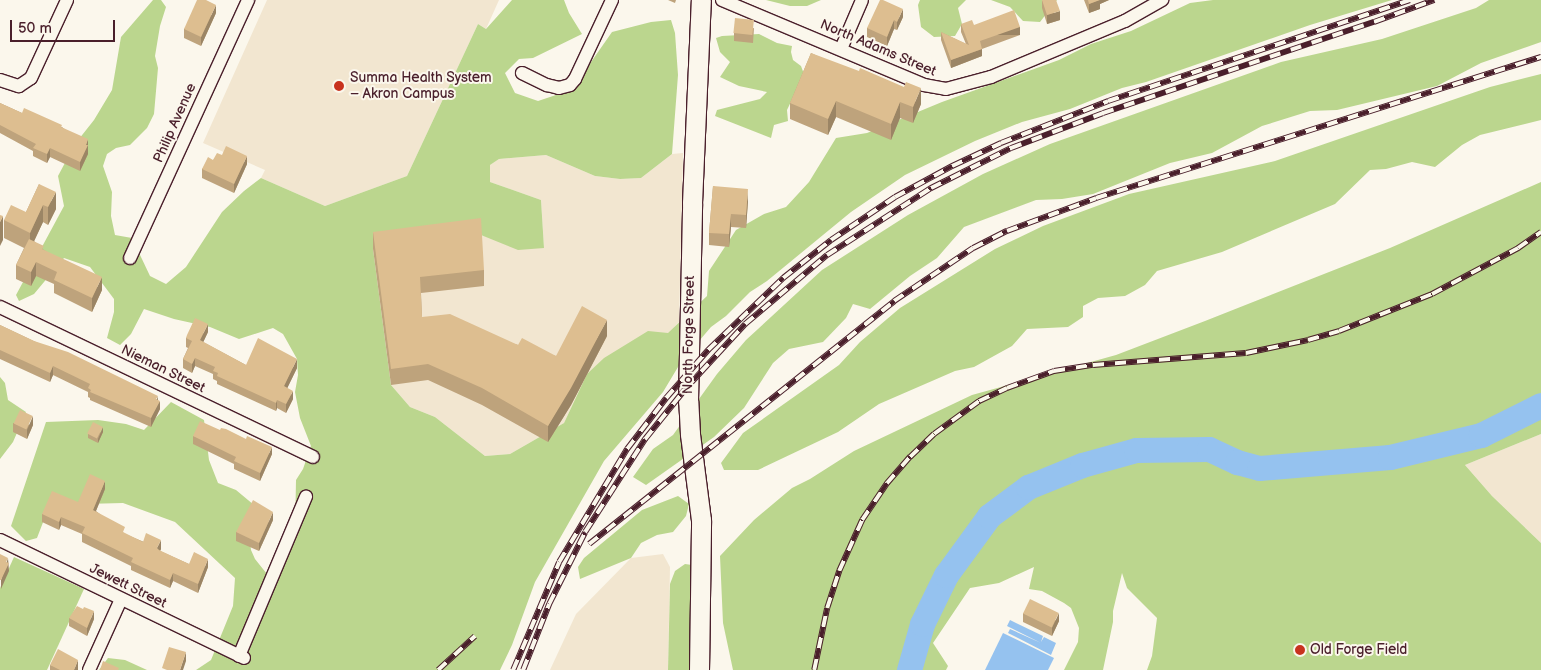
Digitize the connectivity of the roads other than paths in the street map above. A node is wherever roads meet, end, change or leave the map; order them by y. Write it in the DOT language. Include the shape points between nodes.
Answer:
graph roads {
  1 [pos="67,0"];
  2 [pos="248,0"];
  3 [pos="612,0"];
  4 [pos="701,0"];
  5 [pos="722,0"];
  6 [pos="862,0"];
  7 [pos="1162,0"];
  8 [pos="841,49"];
  9 [pos="522,74"];
  10 [pos="0,80"];
  11 [pos="130,258"];
  12 [pos="0,307"];
  13 [pos="313,457"];
  14 [pos="306,497"];
  15 [pos="0,540"];
  16 [pos="121,599"];
  17 [pos="89,670"];
  18 [pos="699,670"];
  1 -- 10 [label="street" via="31,78 23,85"];
  2 -- 11 [label="street, Philip Avenue"];
  3 -- 9 [label="street" via="576,79 570,85 559,88"];
  4 -- 18 [label="street, North Forge Street" via="688,401 701,520"];
  5 -- 8 [label="street, North Adams Street"];
  6 -- 8 [label="street"];
  7 -- 8 [label="street, North Adams Street" via="1125,21 990,77 946,89 924,85"];
  12 -- 13 [label="street, Nieman Street"];
  14 -- 16 [label="street, Jewett Street" via="241,657"];
  15 -- 16 [label="street, Jewett Street"];
  16 -- 17 [label="street"];
}
